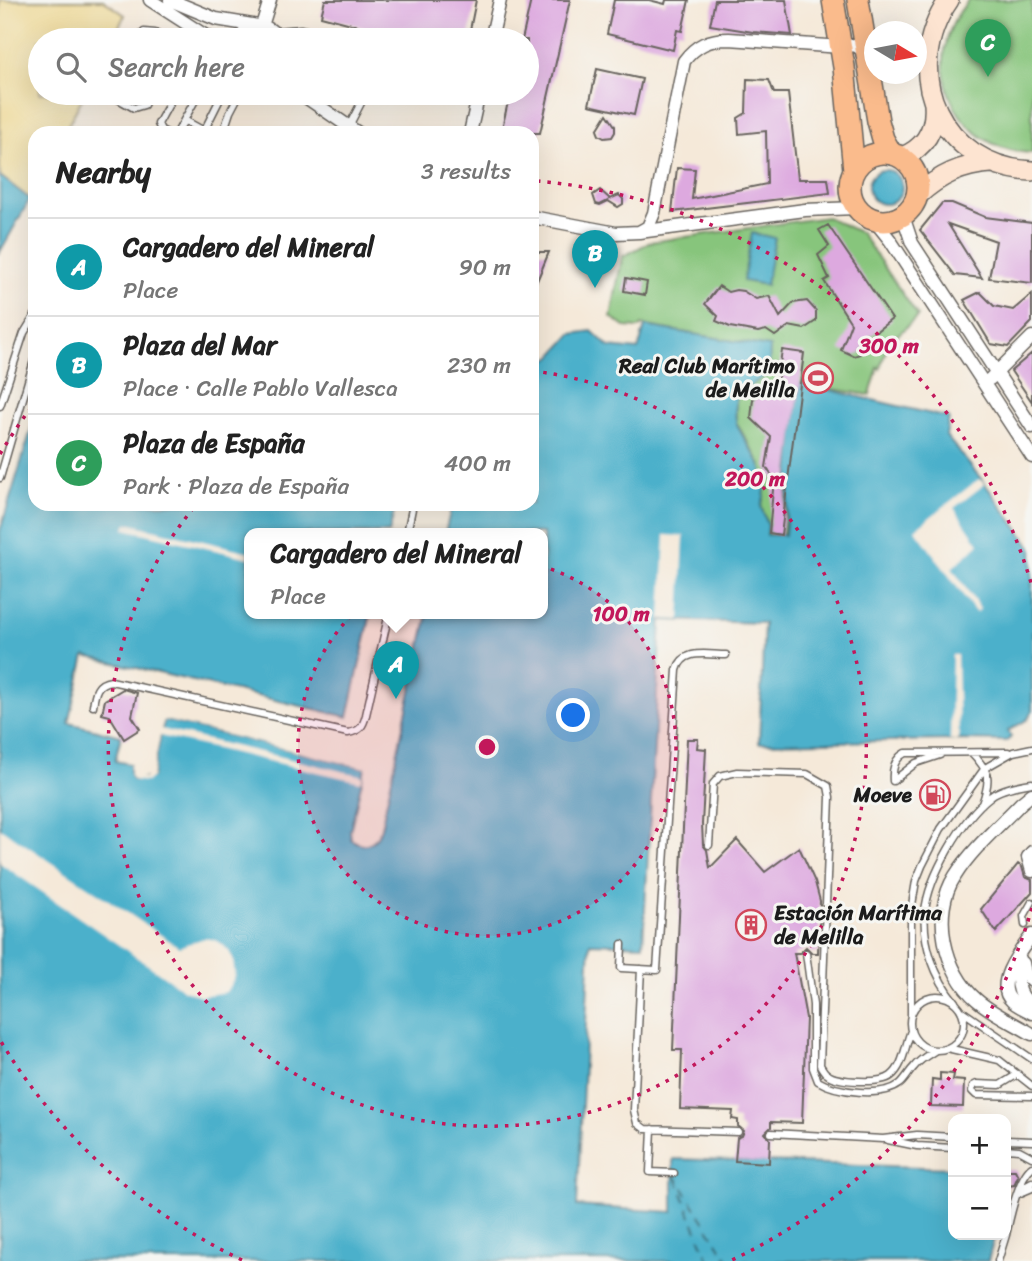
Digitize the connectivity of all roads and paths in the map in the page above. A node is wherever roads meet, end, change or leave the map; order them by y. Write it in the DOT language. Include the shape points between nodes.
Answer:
graph roads {
  1 [pos="150,0"];
  2 [pos="170,0"];
  3 [pos="271,0"];
  4 [pos="499,0"];
  5 [pos="833,0"];
  6 [pos="858,0"];
  7 [pos="949,0"];
  8 [pos="260,26"];
  9 [pos="193,28"];
  10 [pos="253,28"];
  11 [pos="263,28"];
  12 [pos="493,28"];
  13 [pos="864,40"];
  14 [pos="841,47"];
  15 [pos="864,52"];
  16 [pos="872,84"];
  17 [pos="934,104"];
  18 [pos="168,105"];
  19 [pos="193,105"];
  20 [pos="217,105"];
  21 [pos="234,105"];
  22 [pos="315,105"];
  23 [pos="359,105"];
  24 [pos="476,105"];
  25 [pos="184,121"];
  26 [pos="159,126"];
  27 [pos="182,126"];
  28 [pos="193,126"];
  29 [pos="206,126"];
  30 [pos="225,126"];
  31 [pos="347,126"];
  32 [pos="354,126"];
  33 [pos="472,126"];
  34 [pos="896,155"];
  35 [pos="991,163"];
  36 [pos="854,170"];
  37 [pos="1032,171"];
  38 [pos="918,195"];
  39 [pos="856,208"];
  40 [pos="903,216"];
  41 [pos="539,218"];
  42 [pos="874,220"];
  43 [pos="639,232"];
  44 [pos="28,329"];
  45 [pos="1032,338"];
  46 [pos="995,373"];
  47 [pos="28,381"];
  48 [pos="984,383"];
  49 [pos="0,406"];
  50 [pos="1032,427"];
  51 [pos="1032,457"];
  52 [pos="0,478"];
  53 [pos="388,619"];
  54 [pos="726,655"];
  55 [pos="93,706"];
  56 [pos="1032,748"];
  57 [pos="1013,752"];
  58 [pos="947,753"];
  59 [pos="972,753"];
  60 [pos="985,768"];
  61 [pos="1032,785"];
  62 [pos="1032,794"];
  63 [pos="1021,803"];
  64 [pos="979,808"];
  65 [pos="709,845"];
  66 [pos="1032,852"];
  67 [pos="967,861"];
  68 [pos="1032,871"];
  69 [pos="1032,902"];
  70 [pos="1029,930"];
  71 [pos="622,944"];
  72 [pos="1028,945"];
  73 [pos="806,953"];
  74 [pos="641,969"];
  75 [pos="1032,981"];
  76 [pos="1015,991"];
  77 [pos="955,1002"];
  78 [pos="1032,1006"];
  79 [pos="962,1011"];
  80 [pos="1032,1013"];
  81 [pos="911,1015"];
  82 [pos="1032,1027"];
  83 [pos="911,1031"];
  84 [pos="1032,1034"];
  85 [pos="947,1048"];
  86 [pos="936,1050"];
  87 [pos="1032,1059"];
  88 [pos="1018,1074"];
  89 [pos="1032,1086"];
  90 [pos="1032,1096"];
  91 [pos="652,1129"];
  92 [pos="738,1132"];
  93 [pos="771,1133"];
  94 [pos="1032,1135"];
  95 [pos="948,1137"];
  96 [pos="883,1139"];
  97 [pos="1011,1140"];
  98 [pos="1020,1141"];
  99 [pos="1032,1141"];
  100 [pos="948,1148"];
  101 [pos="1011,1149"];
  102 [pos="1032,1157"];
  103 [pos="1032,1167"];
  104 [pos="674,1173"];
  105 [pos="1032,1182"];
  106 [pos="1032,1188"];
  107 [pos="1018,1192"];
  108 [pos="1011,1217"];
  109 [pos="1005,1240"];
  110 [pos="999,1261"];
  1 -- 9 [label="street"];
  2 -- 8 [label="street" via="216,19"];
  3 -- 8 [label="street"];
  4 -- 12 [label="street"];
  5 -- 14 [label="main road"];
  6 -- 13 [label="main road"];
  7 -- 17 [label="main road" via="932,32 927,55"];
  8 -- 10 [label="street"];
  8 -- 11 [label="street"];
  14 -- 15 [label="street" via="855,45"];
  14 -- 36 [label="main road"];
  14 -- 43 [label="street" via="715,39 693,50 684,61 654,213 648,227"];
  16 -- 34 [label="main road" via="880,130"];
  17 -- 34 [label="main road" via="933,128 927,139 919,148"];
  17 -- 35 [label="main road" via="954,136"];
  18 -- 26 [label="lane"];
  19 -- 25 [label="lane"];
  20 -- 29 [label="lane"];
  21 -- 30 [label="lane"];
  22 -- 31 [label="street"];
  23 -- 32 [label="lane"];
  24 -- 33 [label="street"];
  25 -- 27 [label="lane"];
  25 -- 28 [label="lane"];
  34 -- 36 [label="main road" via="870,156"];
  34 -- 38 [label="main road" via="908,162 917,177"];
  35 -- 37 [label="main road"];
  35 -- 38 [label="main road" via="954,170"];
  36 -- 39 [label="main road" via="850,189"];
  38 -- 40 [label="main road"];
  39 -- 42 [label="main road"];
  39 -- 43 [label="street" via="805,210"];
  40 -- 42 [label="main road"];
  40 -- 46 [label="street" via="912,243"];
  41 -- 43 [label="street" via="616,233"];
  42 -- 48 [label="street"];
  44 -- 49 [label="lane"];
  45 -- 46 [label="street"];
  46 -- 48 [label="street"];
  46 -- 50 [label="street"];
  47 -- 52 [label="lane"];
  48 -- 51 [label="street"];
  53 -- 55 [label="lane" via="366,715 357,732 111,681 98,686"];
  54 -- 74 [label="lane" via="686,655 679,661 657,970"];
  56 -- 57 [label="lane"];
  57 -- 59 [label="lane"];
  57 -- 60 [label="lane"];
  58 -- 58 [label="lane" via="905,753 895,763 893,781 916,764"];
  58 -- 59 [label="lane"];
  59 -- 60 [label="lane"];
  60 -- 64 [label="lane" via="989,783"];
  60 -- 81 [label="lane" via="941,829 916,881 911,911"];
  61 -- 63 [label="street"];
  61 -- 64 [label="lane" via="992,795"];
  62 -- 63 [label="street"];
  63 -- 67 [label="street"];
  64 -- 77 [label="lane" via="940,863 925,914 936,970"];
  65 -- 83 [label="lane" via="713,784 720,776 737,772 807,774 828,786 820,1065 827,1075 837,1078 881,1080 901,1063"];
  66 -- 68 [label="street" via="1028,857"];
  67 -- 82 [label="street" via="949,918 954,955 980,995"];
  67 -- 84 [label="street" via="954,876 945,902 943,929 948,955 959,979 976,999"];
  69 -- 70 [label="lane" via="1024,916"];
  70 -- 72 [label="street"];
  71 -- 74 [label="lane" via="621,968"];
  72 -- 75 [label="street" via="1023,965"];
  72 -- 76 [label="street"];
  72 -- 76 [label="street" via="1006,980"];
  73 -- 86 [label="lane" via="813,1005 813,1068 818,1081 836,1089 887,1091 901,1084 923,1057"];
  74 -- 91 [label="lane" via="634,1110 641,1128"];
  76 -- 78 [label="street"];
  76 -- 80 [label="street" via="1012,1001"];
  77 -- 79 [label="lane"];
  77 -- 81 [label="lane" via="929,996"];
  79 -- 85 [label="lane" via="962,1033"];
  79 -- 87 [label="lane"];
  81 -- 83 [label="lane"];
  83 -- 86 [label="lane" via="916,1041"];
  85 -- 86 [label="lane"];
  85 -- 88 [label="lane" via="999,1060"];
  88 -- 89 [label="lane"];
  88 -- 90 [label="lane" via="1000,1086 977,1084 972,1091 976,1095"];
  91 -- 92 [label="lane"];
  91 -- 104 [label="lane" via="650,1172"];
  93 -- 96 [label="lane"];
  94 -- 98 [label="lane"];
  95 -- 96 [label="lane"];
  96 -- 100 [label="lane"];
  97 -- 98 [label="lane"];
  98 -- 99 [label="lane"];
  101 -- 102 [label="lane"];
  103 -- 107 [label="lane"];
  105 -- 107 [label="lane"];
  106 -- 107 [label="lane"];
  107 -- 108 [label="lane"];
  109 -- 110 [label="lane"];
}
